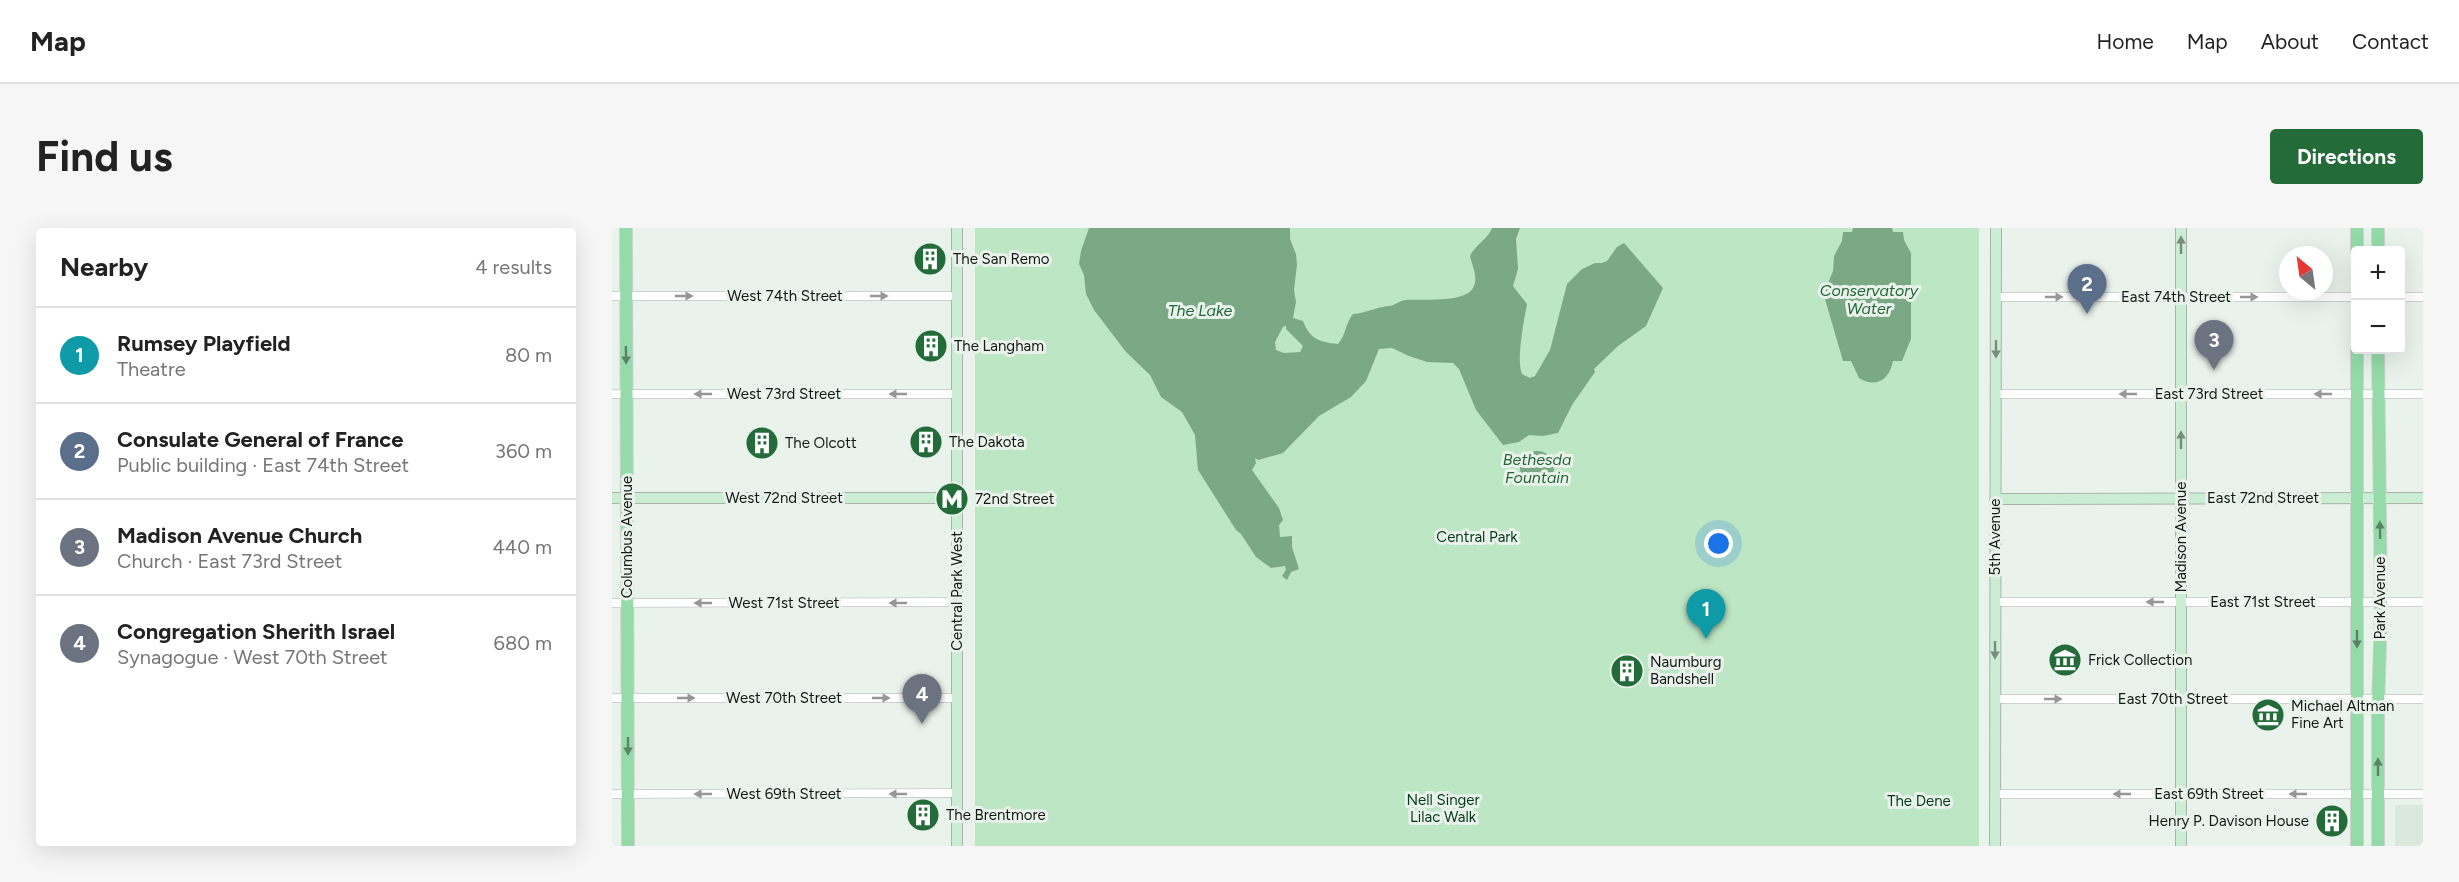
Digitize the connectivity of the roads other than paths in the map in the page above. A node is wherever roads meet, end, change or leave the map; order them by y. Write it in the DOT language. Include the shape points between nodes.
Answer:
graph roads {
  1 [pos="626,228"];
  2 [pos="957,228"];
  3 [pos="1996,228"];
  4 [pos="2181,228"];
  5 [pos="2357,228"];
  6 [pos="2378,228"];
  7 [pos="2357,246"];
  8 [pos="2378,246"];
  9 [pos="612,296"];
  10 [pos="626,296"];
  11 [pos="957,296"];
  12 [pos="1996,297"];
  13 [pos="2181,297"];
  14 [pos="2351,297"];
  15 [pos="2405,297"];
  16 [pos="2423,297"];
  17 [pos="2357,354"];
  18 [pos="2378,354"];
  19 [pos="2423,393"];
  20 [pos="612,394"];
  21 [pos="627,394"];
  22 [pos="957,394"];
  23 [pos="1996,394"];
  24 [pos="2181,394"];
  25 [pos="2357,394"];
  26 [pos="2378,394"];
  27 [pos="612,498"];
  28 [pos="628,498"];
  29 [pos="957,498"];
  30 [pos="2357,498"];
  31 [pos="2380,498"];
  32 [pos="2423,498"];
  33 [pos="1995,499"];
  34 [pos="2181,499"];
  35 [pos="2381,601"];
  36 [pos="957,602"];
  37 [pos="1995,602"];
  38 [pos="2181,602"];
  39 [pos="2357,602"];
  40 [pos="2423,602"];
  41 [pos="612,603"];
  42 [pos="627,603"];
  43 [pos="612,698"];
  44 [pos="628,698"];
  45 [pos="957,698"];
  46 [pos="1995,699"];
  47 [pos="2181,699"];
  48 [pos="2357,699"];
  49 [pos="2378,699"];
  50 [pos="2423,699"];
  51 [pos="957,794"];
  52 [pos="1995,794"];
  53 [pos="2180,794"];
  54 [pos="2357,794"];
  55 [pos="2378,794"];
  56 [pos="2423,794"];
  57 [pos="612,795"];
  58 [pos="628,795"];
  59 [pos="628,846"];
  60 [pos="957,846"];
  61 [pos="1995,846"];
  62 [pos="2181,846"];
  63 [pos="2357,846"];
  64 [pos="2378,846"];
  1 -- 10 [label="main road, Columbus Avenue"];
  2 -- 11 [label="main road, Central Park West"];
  3 -- 12 [label="main road, 5th Avenue"];
  13 -- 4 [label="main road, Madison Avenue, one-way"];
  5 -- 7 [label="main road"];
  6 -- 8 [label="main road"];
  9 -- 10 [label="street, West 74th Street"];
  10 -- 11 [label="street, West 74th Street, one-way"];
  10 -- 21 [label="main road, Columbus Avenue, one-way"];
  11 -- 22 [label="main road, Central Park West"];
  12 -- 13 [label="street, East 74th Street, one-way"];
  12 -- 23 [label="main road, 5th Avenue, one-way"];
  13 -- 14 [label="street, East 74th Street, one-way"];
  13 -- 24 [label="main road, Madison Avenue"];
  15 -- 16 [label="street"];
  17 -- 25 [label="main road, Park Avenue"];
  18 -- 26 [label="main road, Park Avenue"];
  19 -- 26 [label="street, East 73rd Street"];
  20 -- 21 [label="street, West 73rd Street"];
  22 -- 21 [label="street, West 73rd Street, one-way"];
  21 -- 28 [label="main road, Columbus Avenue"];
  22 -- 29 [label="main road, Central Park West"];
  24 -- 23 [label="street, East 73rd Street, one-way"];
  23 -- 33 [label="main road, 5th Avenue"];
  25 -- 24 [label="street, East 73rd Street, one-way"];
  34 -- 24 [label="main road, Madison Avenue, one-way"];
  25 -- 26 [label="street, East 73rd Street"];
  25 -- 30 [label="main road, Park Avenue"];
  26 -- 31 [label="main road, Park Avenue"];
  27 -- 28 [label="main road, West 72nd Street"];
  28 -- 29 [label="main road, West 72nd Street"];
  28 -- 42 [label="main road, Columbus Avenue"];
  29 -- 36 [label="main road, Central Park West"];
  30 -- 31 [label="main road, East 72nd Street"];
  30 -- 34 [label="main road, East 72nd Street"];
  30 -- 39 [label="main road, Park Avenue"];
  31 -- 32 [label="main road, East 72nd Street"];
  35 -- 31 [label="main road, Park Avenue, one-way"];
  33 -- 34 [label="main road, East 72nd Street"];
  33 -- 37 [label="main road, 5th Avenue"];
  34 -- 38 [label="main road, Madison Avenue"];
  35 -- 39 [label="street, East 71st Street"];
  35 -- 40 [label="street, East 71st Street"];
  35 -- 49 [label="main road, Park Avenue"];
  36 -- 42 [label="street, West 71st Street, one-way"];
  36 -- 45 [label="main road, Central Park West"];
  38 -- 37 [label="street, East 71st Street, one-way"];
  37 -- 46 [label="main road, 5th Avenue, one-way"];
  38 -- 39 [label="street, East 71st Street"];
  38 -- 47 [label="main road, Madison Avenue"];
  39 -- 48 [label="main road, Park Avenue, one-way"];
  41 -- 42 [label="street, West 71st Street"];
  42 -- 44 [label="main road, Columbus Avenue"];
  43 -- 44 [label="street, West 70th Street"];
  44 -- 45 [label="street, West 70th Street, one-way"];
  44 -- 58 [label="main road, Columbus Avenue, one-way"];
  45 -- 51 [label="main road, Central Park West"];
  46 -- 47 [label="street, East 70th Street, one-way"];
  46 -- 52 [label="main road, 5th Avenue"];
  47 -- 48 [label="street, East 70th Street"];
  47 -- 53 [label="main road, Madison Avenue"];
  48 -- 49 [label="street, East 70th Street"];
  48 -- 54 [label="main road, Park Avenue"];
  49 -- 50 [label="street, East 70th Street"];
  55 -- 49 [label="main road, Park Avenue, one-way"];
  51 -- 58 [label="street, West 69th Street, one-way"];
  51 -- 60 [label="main road, Central Park West"];
  53 -- 52 [label="street, East 69th Street, one-way"];
  52 -- 61 [label="main road, 5th Avenue"];
  54 -- 53 [label="street, East 69th Street, one-way"];
  53 -- 62 [label="main road, Madison Avenue"];
  54 -- 55 [label="street, East 69th Street"];
  54 -- 63 [label="main road, Park Avenue"];
  55 -- 56 [label="street, East 69th Street"];
  55 -- 64 [label="main road, Park Avenue"];
  57 -- 58 [label="street, West 69th Street"];
  58 -- 59 [label="main road, Columbus Avenue"];
}
